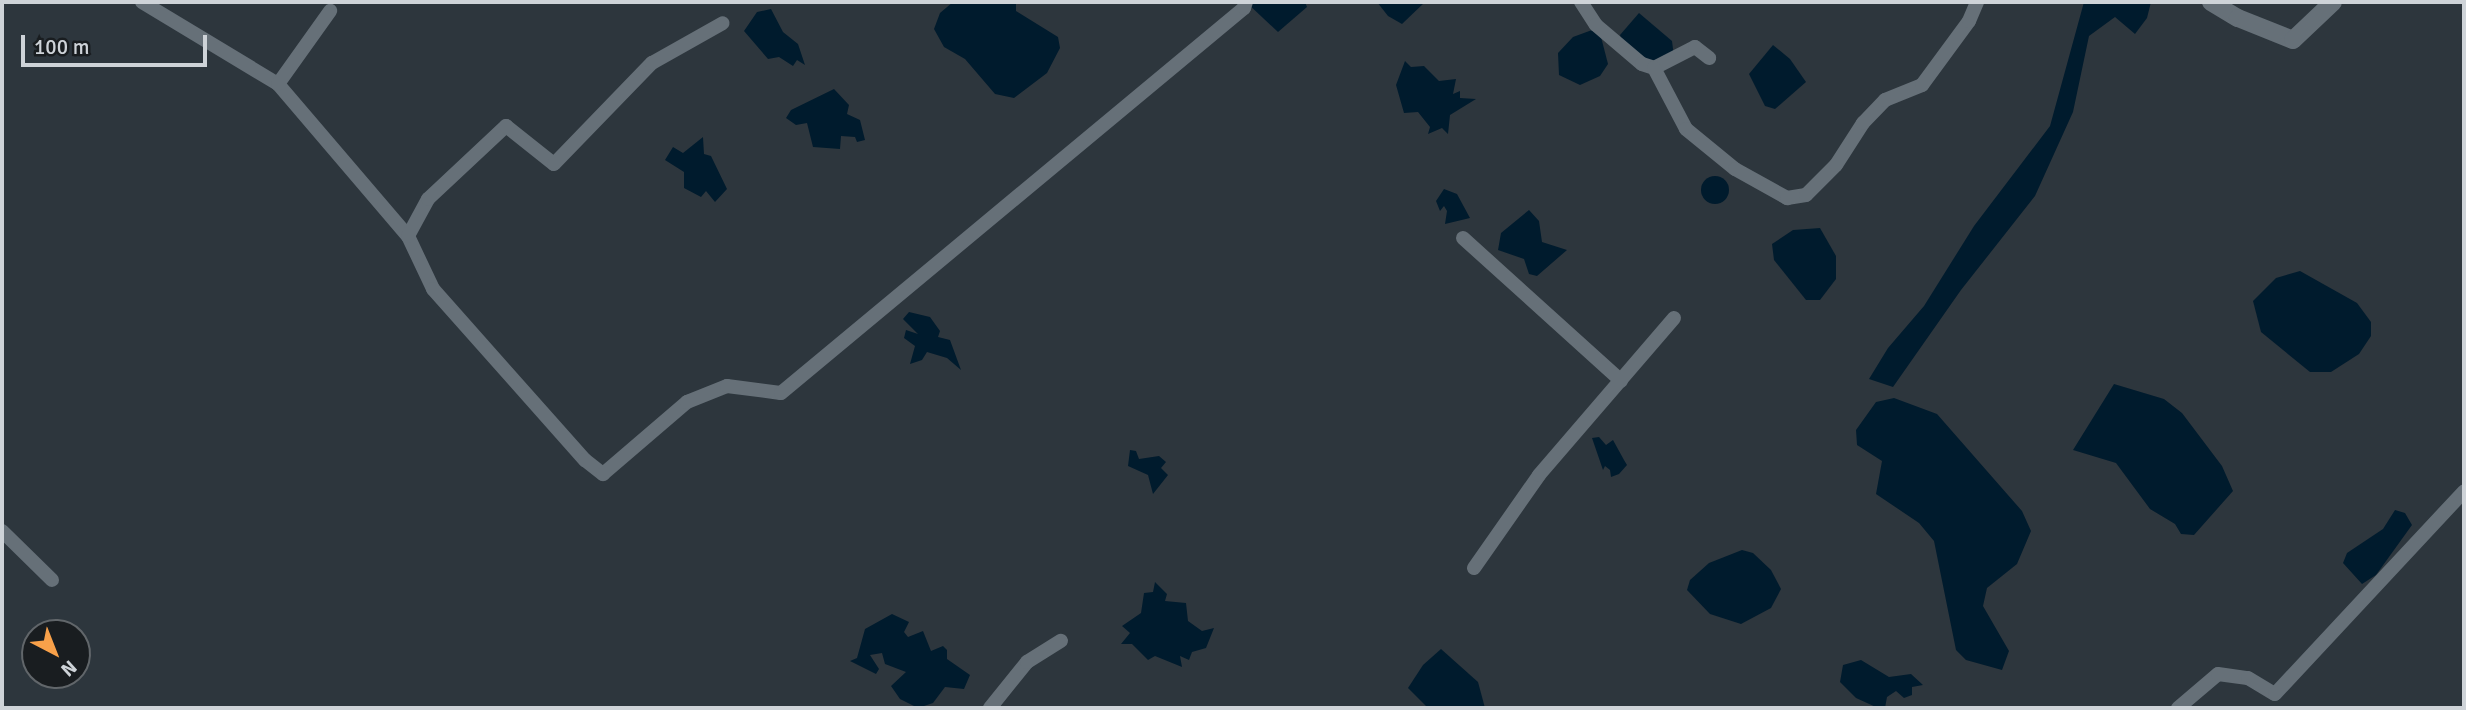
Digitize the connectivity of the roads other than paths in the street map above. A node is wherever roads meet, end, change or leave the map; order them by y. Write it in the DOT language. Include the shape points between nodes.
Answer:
graph roads {
  1 [pos="142,2"];
  2 [pos="1246,2"];
  3 [pos="1581,2"];
  4 [pos="1977,2"];
  5 [pos="2211,2"];
  6 [pos="2333,2"];
  7 [pos="330,11"];
  8 [pos="723,23"];
  9 [pos="1709,58"];
  10 [pos="1654,68"];
  11 [pos="278,84"];
  12 [pos="408,236"];
  13 [pos="1463,238"];
  14 [pos="1674,318"];
  15 [pos="1621,381"];
  16 [pos="2464,491"];
  17 [pos="2,531"];
  18 [pos="1474,568"];
  19 [pos="52,580"];
  20 [pos="1061,641"];
  21 [pos="990,708"];
  22 [pos="2178,708"];
  1 -- 11 [label="street"];
  2 -- 12 [label="street" via="781,393 727,386 688,402 603,474 585,460 433,289"];
  3 -- 10 [label="street" via="1596,25 1633,60"];
  4 -- 10 [label="street" via="1969,21 1922,85 1885,100 1863,123 1836,165 1806,195 1787,198 1743,174 1686,129"];
  5 -- 6 [label="street" via="2293,40"];
  7 -- 11 [label="street"];
  8 -- 12 [label="street" via="652,64 554,164 506,126 428,199"];
  9 -- 10 [label="street" via="1695,47"];
  11 -- 12 [label="street"];
  13 -- 15 [label="street"];
  14 -- 15 [label="street"];
  15 -- 18 [label="street" via="1539,475"];
  16 -- 22 [label="street" via="2276,694 2248,678 2218,674"];
  17 -- 19 [label="street"];
  20 -- 21 [label="street" via="1027,662"];
}
